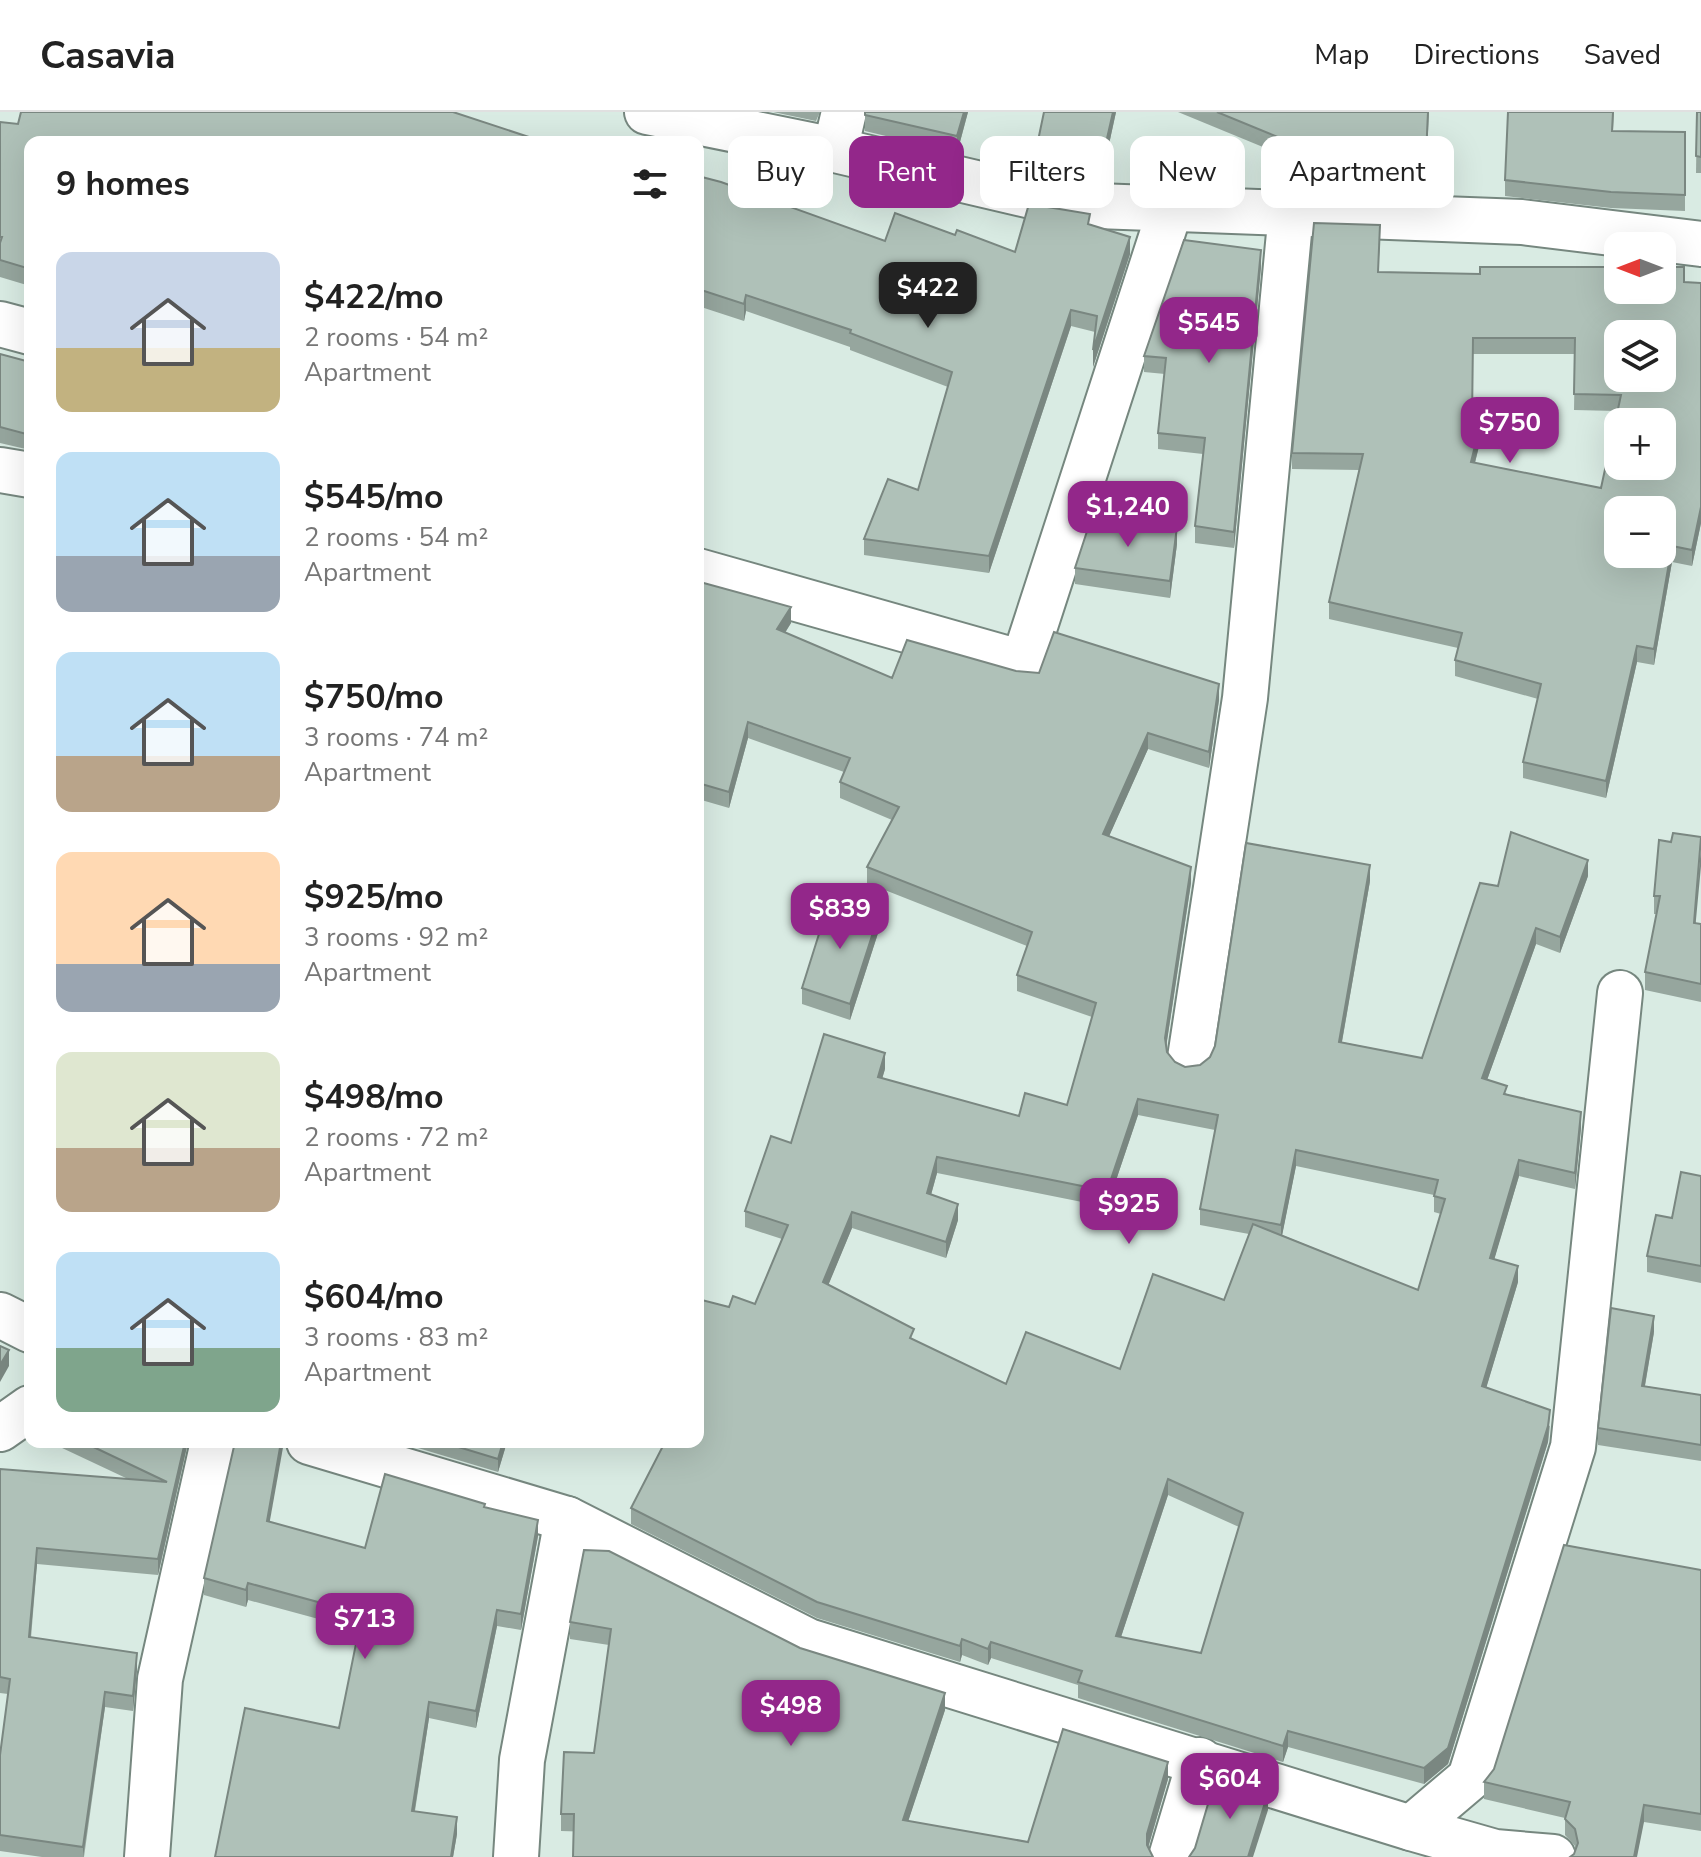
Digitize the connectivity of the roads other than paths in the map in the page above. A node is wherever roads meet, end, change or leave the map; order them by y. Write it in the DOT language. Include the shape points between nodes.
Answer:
graph roads {
  1 [pos="647,112"];
  2 [pos="840,131"];
  3 [pos="1170,210"];
  4 [pos="1291,212"];
  5 [pos="1701,244"];
  6 [pos="0,324"];
  7 [pos="24,330"];
  8 [pos="0,470"];
  9 [pos="24,474"];
  10 [pos="704,573"];
  11 [pos="1620,993"];
  12 [pos="1190,1058"];
  13 [pos="0,1315"];
  14 [pos="24,1327"];
  15 [pos="24,1412"];
  16 [pos="0,1429"];
  17 [pos="212,1448"];
  18 [pos="329,1448"];
  19 [pos="567,1519"];
  20 [pos="1200,1760"];
  21 [pos="1411,1828"];
  22 [pos="147,1857"];
  23 [pos="516,1857"];
  24 [pos="1171,1857"];
  25 [pos="1553,1857"];
  1 -- 2 [label="street"];
  2 -- 3 [label="street" via="1070,205"];
  3 -- 4 [label="street"];
  3 -- 10 [label="street" via="1023,663"];
  4 -- 5 [label="street" via="1522,222"];
  4 -- 12 [label="street" via="1245,698"];
  6 -- 7 [label="street"];
  8 -- 9 [label="street"];
  11 -- 21 [label="street" via="1573,1447 1470,1778"];
  13 -- 14 [label="street"];
  15 -- 16 [label="street"];
  17 -- 22 [label="street" via="160,1679"];
  18 -- 19 [label="street"];
  19 -- 20 [label="street" via="808,1641"];
  19 -- 23 [label="street" via="522,1760"];
  20 -- 21 [label="street"];
  20 -- 24 [label="street"];
  21 -- 25 [label="street" via="1495,1852"];
}
